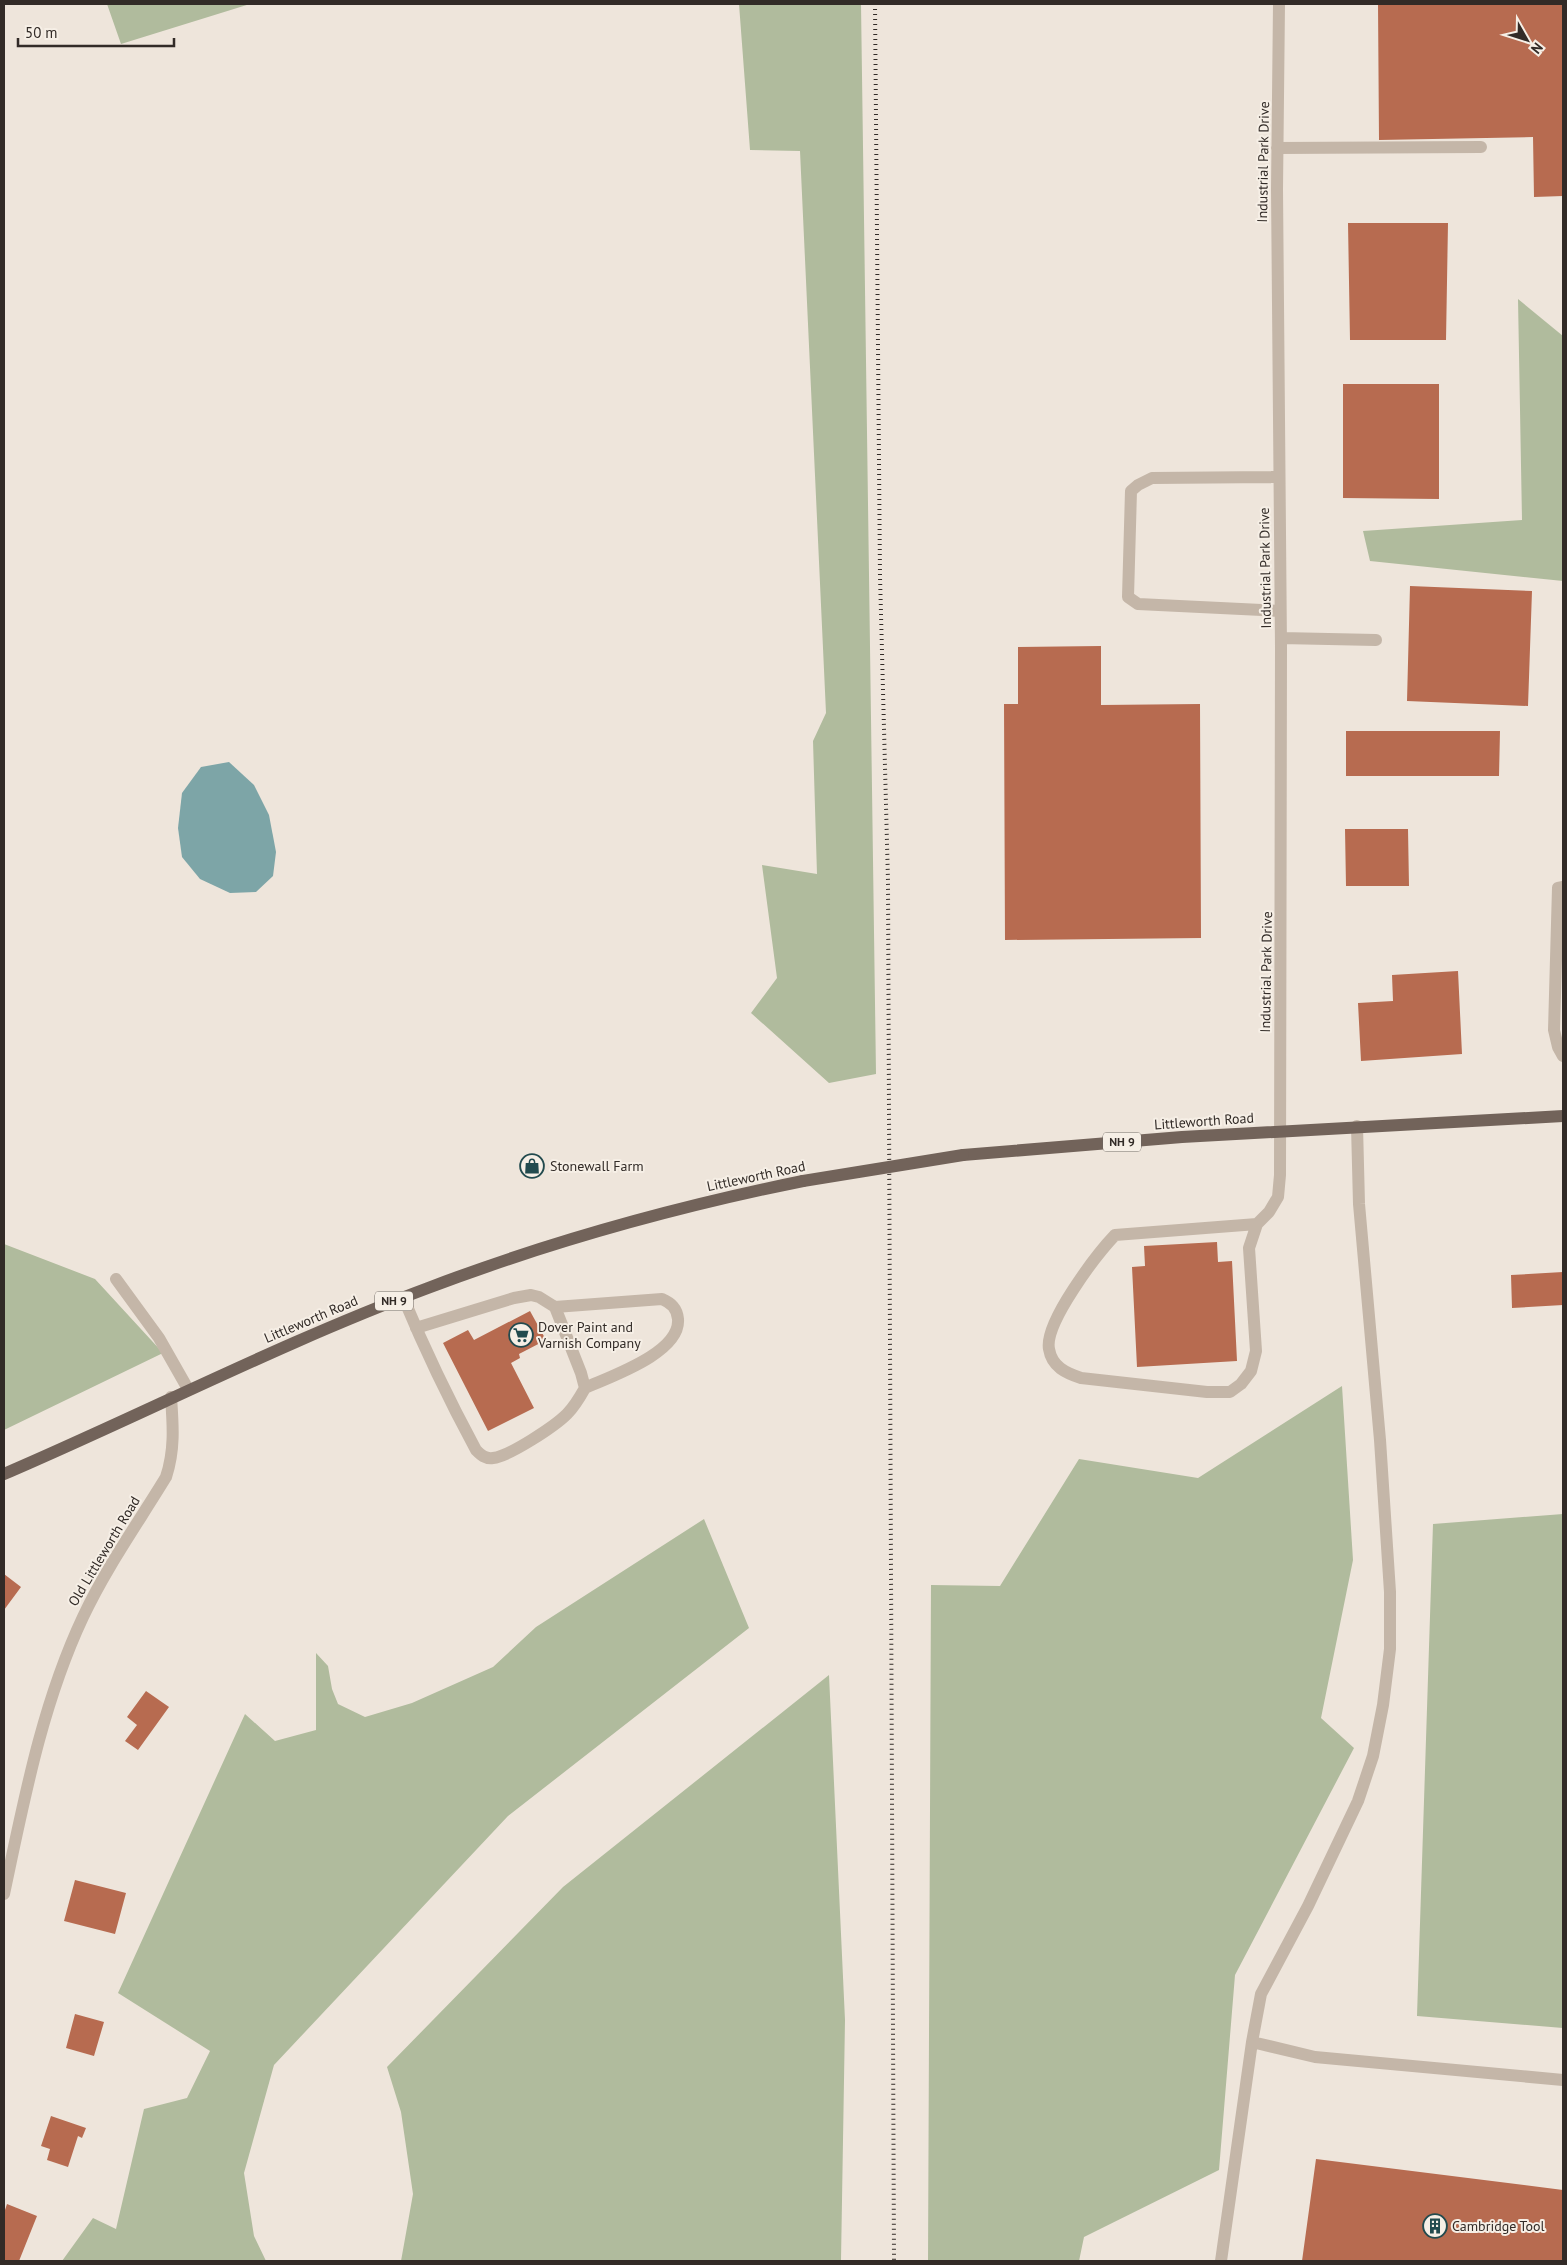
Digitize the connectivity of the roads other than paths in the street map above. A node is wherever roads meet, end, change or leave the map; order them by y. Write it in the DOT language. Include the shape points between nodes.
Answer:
graph roads {
  1 [pos="1279,4"];
  2 [pos="1481,147"];
  3 [pos="1278,148"];
  4 [pos="1278,476"];
  5 [pos="1280,611"];
  6 [pos="1280,638"];
  7 [pos="1376,640"];
  8 [pos="1563,887"];
  9 [pos="1563,1056"];
  10 [pos="1563,1116"];
  11 [pos="1357,1126"];
  12 [pos="1280,1131"];
  13 [pos="1257,1224"];
  14 [pos="116,1279"];
  15 [pos="403,1298"];
  16 [pos="555,1306"];
  17 [pos="416,1328"];
  18 [pos="585,1388"];
  19 [pos="188,1389"];
  20 [pos="171,1397"];
  21 [pos="4,1474"];
  22 [pos="4,1894"];
  23 [pos="1252,2042"];
  24 [pos="1563,2080"];
  25 [pos="1221,2261"];
  1 -- 3 [label="street, Industrial Park Drive"];
  2 -- 3 [label="street"];
  3 -- 4 [label="street, Industrial Park Drive"];
  4 -- 5 [label="street, Industrial Park Drive"];
  4 -- 5 [label="street" via="1152,478 1138,485 1131,492 1128,597 1138,604"];
  5 -- 6 [label="street, Industrial Park Drive"];
  6 -- 7 [label="street"];
  6 -- 12 [label="street, Industrial Park Drive"];
  8 -- 9 [label="street" via="1558,888 1554,1030"];
  10 -- 11 [label="main road, Littleworth Road / NH 9"];
  11 -- 12 [label="main road, Littleworth Road / NH 9"];
  11 -- 23 [label="street" via="1360,1204 1390,1592 1387,1677 1373,1756 1358,1801 1261,1994"];
  12 -- 13 [label="street, Industrial Park Drive" via="1278,1197"];
  12 -- 15 [label="main road, Littleworth Road / NH 9, bridge" via="963,1155 803,1181 706,1202 576,1238 507,1259"];
  13 -- 13 [label="street" via="1115,1234 1099,1251 1072,1291 1054,1325 1048,1347 1053,1360 1064,1372 1081,1378 1230,1392 1251,1371 1256,1351 1249,1248"];
  14 -- 19 [label="street" via="159,1338"];
  15 -- 17 [label="street"];
  15 -- 19 [label="main road, Littleworth Road / NH 9"];
  16 -- 17 [label="street" via="531,1295"];
  16 -- 18 [label="street"];
  16 -- 18 [label="street" via="662,1299 671,1303 677,1312 679,1322 662,1348 644,1362"];
  17 -- 18 [label="street" via="434,1371 476,1450 483,1457 505,1454 550,1428 567,1414"];
  19 -- 20 [label="main road, Littleworth Road / NH 9"];
  20 -- 21 [label="main road, Littleworth Road / NH 9"];
  20 -- 22 [label="street, Old Littleworth Road" via="172,1460 166,1477 95,1593 61,1670 37,1748"];
  23 -- 24 [label="street" via="1315,2057"];
  23 -- 25 [label="street"];
}
